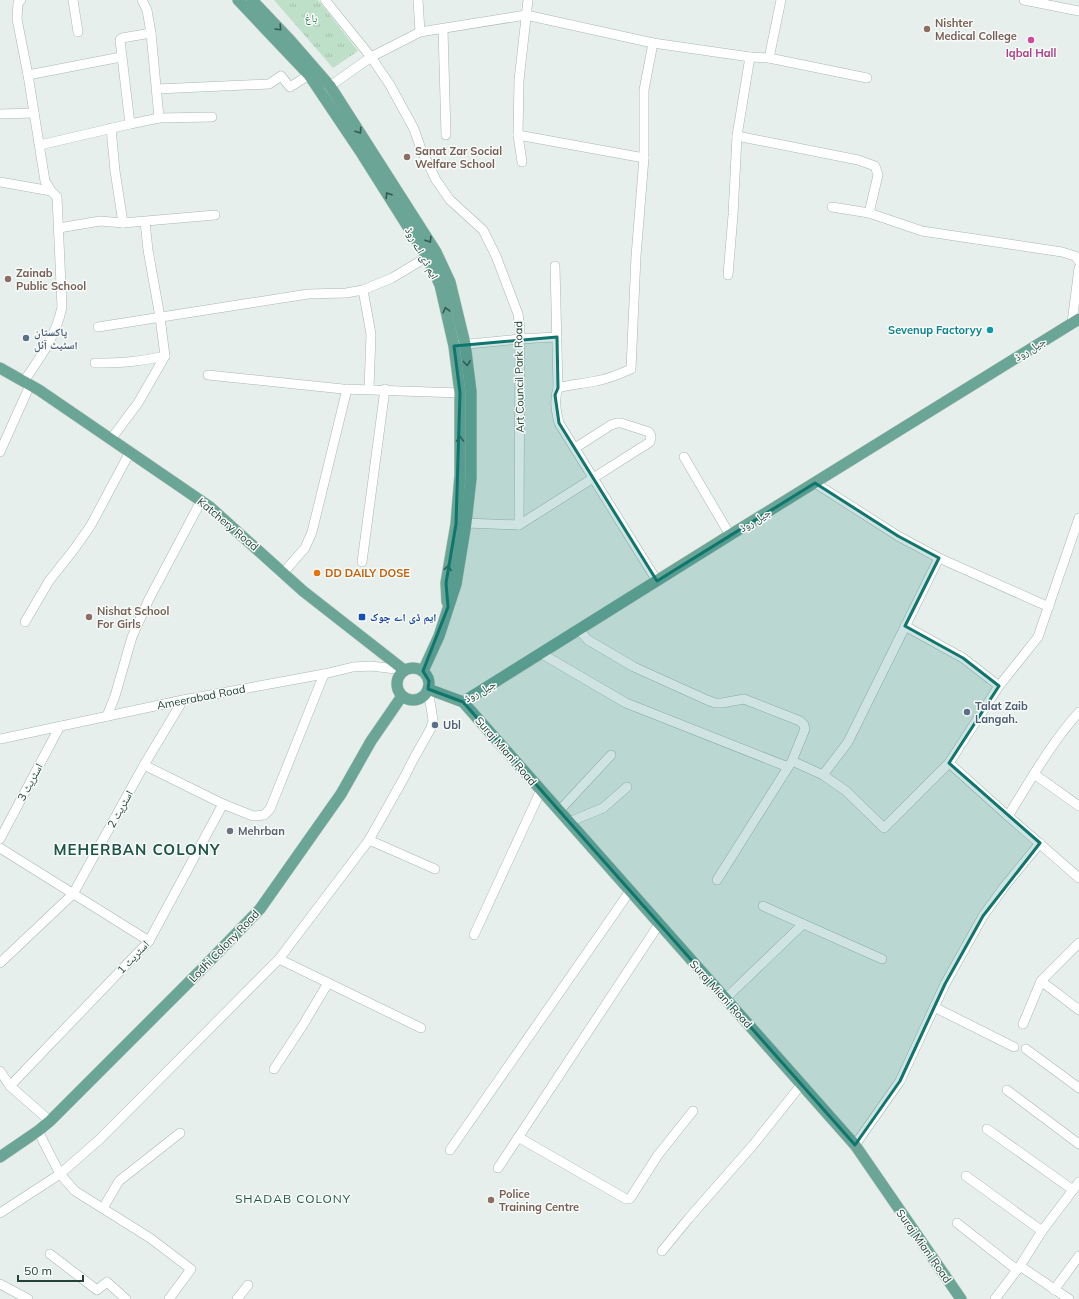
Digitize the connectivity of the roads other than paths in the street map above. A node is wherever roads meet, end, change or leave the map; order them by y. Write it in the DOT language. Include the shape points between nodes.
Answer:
graph roads {
  1 [pos="21,0"];
  2 [pos="73,0"];
  3 [pos="142,0"];
  4 [pos="238,0"];
  5 [pos="252,0"];
  6 [pos="325,0"];
  7 [pos="418,0"];
  8 [pos="528,0"];
  9 [pos="781,0"];
  10 [pos="1024,0"];
  11 [pos="1079,11"];
  12 [pos="526,14"];
  13 [pos="443,29"];
  14 [pos="78,32"];
  15 [pos="420,32"];
  16 [pos="152,33"];
  17 [pos="653,43"];
  18 [pos="287,44"];
  19 [pos="121,57"];
  20 [pos="372,57"];
  21 [pos="750,57"];
  22 [pos="769,58"];
  23 [pos="28,75"];
  24 [pos="309,75"];
  25 [pos="867,78"];
  26 [pos="330,86"];
  27 [pos="156,89"];
  28 [pos="34,113"];
  29 [pos="0,114"];
  30 [pos="212,117"];
  31 [pos="159,118"];
  32 [pos="130,124"];
  33 [pos="111,128"];
  34 [pos="446,135"];
  35 [pos="518,135"];
  36 [pos="737,136"];
  37 [pos="40,145"];
  38 [pos="366,151"];
  39 [pos="644,158"];
  40 [pos="522,162"];
  41 [pos="0,182"];
  42 [pos="51,191"];
  43 [pos="832,207"];
  44 [pos="869,213"];
  45 [pos="215,215"];
  46 [pos="145,222"];
  47 [pos="123,223"];
  48 [pos="59,228"];
  49 [pos="427,257"];
  50 [pos="1079,260"];
  51 [pos="555,266"];
  52 [pos="1079,268"];
  53 [pos="728,275"];
  54 [pos="363,290"];
  55 [pos="160,317"];
  56 [pos="1076,321"];
  57 [pos="98,327"];
  58 [pos="557,338"];
  59 [pos="520,339"];
  60 [pos="459,345"];
  61 [pos="165,356"];
  62 [pos="95,363"];
  63 [pos="0,368"];
  64 [pos="208,375"];
  65 [pos="27,383"];
  66 [pos="558,388"];
  67 [pos="347,389"];
  68 [pos="369,389"];
  69 [pos="385,390"];
  70 [pos="460,393"];
  71 [pos="111,439"];
  72 [pos="575,448"];
  73 [pos="0,452"];
  74 [pos="130,452"];
  75 [pos="684,457"];
  76 [pos="593,477"];
  77 [pos="815,483"];
  78 [pos="201,501"];
  79 [pos="1079,518"];
  80 [pos="466,523"];
  81 [pos="519,525"];
  82 [pos="730,535"];
  83 [pos="939,558"];
  84 [pos="362,562"];
  85 [pos="283,573"];
  86 [pos="656,581"];
  87 [pos="448,607"];
  88 [pos="1049,607"];
  89 [pos="25,622"];
  90 [pos="905,626"];
  91 [pos="579,630"];
  92 [pos="542,654"];
  93 [pos="404,670"];
  94 [pos="422,671"];
  95 [pos="324,674"];
  96 [pos="999,686"];
  97 [pos="428,689"];
  98 [pos="402,696"];
  99 [pos="183,700"];
  100 [pos="464,702"];
  101 [pos="1079,712"];
  102 [pos="107,716"];
  103 [pos="60,726"];
  104 [pos="0,739"];
  105 [pos="611,755"];
  106 [pos="949,763"];
  107 [pos="790,764"];
  108 [pos="144,765"];
  109 [pos="1034,774"];
  110 [pos="823,776"];
  111 [pos="627,787"];
  112 [pos="540,790"];
  113 [pos="223,804"];
  114 [pos="1079,806"];
  115 [pos="559,811"];
  116 [pos="1008,816"];
  117 [pos="568,822"];
  118 [pos="0,839"];
  119 [pos="369,840"];
  120 [pos="1040,844"];
  121 [pos="0,848"];
  122 [pos="435,869"];
  123 [pos="1079,878"];
  124 [pos="717,880"];
  125 [pos="630,891"];
  126 [pos="74,894"];
  127 [pos="763,906"];
  128 [pos="658,924"];
  129 [pos="803,924"];
  130 [pos="474,935"];
  131 [pos="149,941"];
  132 [pos="1079,943"];
  133 [pos="882,958"];
  134 [pos="279,959"];
  135 [pos="0,963"];
  136 [pos="1041,982"];
  137 [pos="328,983"];
  138 [pos="725,999"];
  139 [pos="934,1007"];
  140 [pos="1079,1010"];
  141 [pos="1024,1024"];
  142 [pos="421,1028"];
  143 [pos="1014,1047"];
  144 [pos="1026,1049"];
  145 [pos="274,1069"];
  146 [pos="0,1071"];
  147 [pos="802,1085"];
  148 [pos="10,1086"];
  149 [pos="1079,1088"];
  150 [pos="1007,1090"];
  151 [pos="693,1111"];
  152 [pos="50,1121"];
  153 [pos="987,1129"];
  154 [pos="38,1131"];
  155 [pos="180,1133"];
  156 [pos="518,1137"];
  157 [pos="1079,1144"];
  158 [pos="855,1145"];
  159 [pos="450,1150"];
  160 [pos="0,1157"];
  161 [pos="498,1168"];
  162 [pos="60,1174"];
  163 [pos="966,1176"];
  164 [pos="1079,1182"];
  165 [pos="1072,1190"];
  166 [pos="103,1208"];
  167 [pos="0,1213"];
  168 [pos="957,1223"];
  169 [pos="1042,1231"];
  170 [pos="662,1251"];
  171 [pos="50,1254"];
  172 [pos="1079,1256"];
  173 [pos="1018,1268"];
  174 [pos="0,1284"];
  175 [pos="248,1285"];
  176 [pos="1054,1290"];
  177 [pos="28,1299"];
  178 [pos="126,1299"];
  179 [pos="170,1299"];
  180 [pos="236,1299"];
  181 [pos="961,1299"];
  182 [pos="995,1299"];
  183 [pos="1069,1299"];
  1 -- 23 [label="street" via="18,3 17,19"];
  2 -- 14 [label="street"];
  3 -- 16 [label="street"];
  4 -- 18 [label="main road, ایم ڈی اے روڈ"];
  5 -- 18 [label="main road, ایم ڈی اے روڈ, one-way"];
  6 -- 20 [label="street, Art Council Park Road"];
  7 -- 15 [label="street"];
  8 -- 12 [label="street"];
  9 -- 22 [label="street"];
  10 -- 11 [label="street"];
  12 -- 13 [label="street"];
  12 -- 17 [label="street"];
  12 -- 35 [label="street"];
  13 -- 15 [label="street"];
  13 -- 34 [label="street"];
  15 -- 20 [label="street"];
  16 -- 19 [label="street" via="122,38"];
  16 -- 27 [label="street"];
  17 -- 21 [label="street"];
  17 -- 39 [label="street" via="644,90"];
  18 -- 24 [label="main road, ایم ڈی اے روڈ"];
  18 -- 26 [label="main road, ایم ڈی اے روڈ"];
  19 -- 23 [label="street"];
  19 -- 32 [label="street"];
  20 -- 26 [label="street"];
  20 -- 59 [label="street, Art Council Park Road" via="401,104 436,180 450,200 482,230 496,256 518,314"];
  21 -- 22 [label="street"];
  21 -- 36 [label="street"];
  22 -- 25 [label="street"];
  23 -- 28 [label="street"];
  24 -- 27 [label="street" via="290,87 281,76 269,84"];
  24 -- 38 [label="main road, ایم ڈی اے روڈ"];
  26 -- 38 [label="main road, ایم ڈی اے روڈ, one-way"];
  27 -- 31 [label="street"];
  28 -- 29 [label="street"];
  28 -- 37 [label="street"];
  30 -- 31 [label="street"];
  31 -- 32 [label="street"];
  32 -- 33 [label="street"];
  33 -- 37 [label="street"];
  33 -- 47 [label="street"];
  35 -- 39 [label="street"];
  35 -- 40 [label="street"];
  36 -- 44 [label="street" via="858,160 875,166 878,175"];
  36 -- 53 [label="street"];
  37 -- 42 [label="street" via="45,181"];
  49 -- 38 [label="main road, ایم ڈی اے روڈ, one-way"];
  38 -- 60 [label="main road, ایم ڈی اے روڈ, one-way" via="436,252 450,282"];
  39 -- 66 [label="street" via="631,368 619,375 598,381"];
  41 -- 42 [label="street"];
  42 -- 48 [label="street" via="58,197"];
  43 -- 44 [label="street"];
  44 -- 50 [label="street" via="922,231 1062,252"];
  45 -- 46 [label="street"];
  46 -- 47 [label="street"];
  46 -- 55 [label="street"];
  47 -- 48 [label="street" via="100,221"];
  48 -- 65 [label="street" via="62,307 60,318 45,352"];
  49 -- 54 [label="street" via="392,278"];
  60 -- 49 [label="main road, ایم ڈی اے روڈ, one-way" via="440,285"];
  51 -- 58 [label="street"];
  52 -- 56 [label="street"];
  54 -- 55 [label="street" via="308,294"];
  54 -- 68 [label="street" via="371,334"];
  55 -- 57 [label="street"];
  55 -- 61 [label="street"];
  56 -- 77 [label="main road, جیل روڈ"];
  58 -- 59 [label="street"];
  58 -- 66 [label="street"];
  59 -- 60 [label="street"];
  59 -- 81 [label="street, Art Council Park Road"];
  60 -- 70 [label="main road, ایم ڈی اے روڈ"];
  60 -- 80 [label="main road, ایم ڈی اے روڈ, one-way" via="471,392 472,478"];
  61 -- 62 [label="street" via="124,364"];
  61 -- 71 [label="street" via="138,403"];
  63 -- 65 [label="main road, Katchery Road"];
  64 -- 67 [label="street"];
  65 -- 71 [label="main road, Katchery Road"];
  65 -- 73 [label="street"];
  66 -- 72 [label="street" via="556,413 559,423"];
  67 -- 68 [label="street"];
  67 -- 85 [label="street" via="312,532 305,548"];
  68 -- 69 [label="street"];
  69 -- 70 [label="street"];
  69 -- 84 [label="street"];
  87 -- 70 [label="main road, ایم ڈی اے روڈ, one-way" via="446,583 456,524 460,475"];
  71 -- 74 [label="main road, Katchery Road"];
  72 -- 76 [label="street"];
  72 -- 76 [label="street" via="617,423 649,432 650,442"];
  74 -- 78 [label="main road, Katchery Road"];
  74 -- 89 [label="street" via="91,525 49,581"];
  75 -- 82 [label="street"];
  76 -- 81 [label="street"];
  76 -- 86 [label="street"];
  77 -- 82 [label="main road, جیل روڈ"];
  77 -- 83 [label="street" via="898,536"];
  78 -- 85 [label="main road, Katchery Road"];
  78 -- 102 [label="street" via="132,637"];
  79 -- 88 [label="street"];
  80 -- 81 [label="street"];
  80 -- 87 [label="main road, ایم ڈی اے روڈ" via="456,584"];
  82 -- 86 [label="main road, جیل روڈ"];
  83 -- 88 [label="street"];
  83 -- 90 [label="street"];
  85 -- 93 [label="main road, Katchery Road"];
  86 -- 91 [label="main road, جیل روڈ"];
  87 -- 94 [label="main road, ایم ڈی اے روڈ" via="439,636"];
  88 -- 96 [label="street" via="1038,637"];
  90 -- 96 [label="street" via="963,658"];
  90 -- 110 [label="street" via="848,742"];
  91 -- 92 [label="main road, جیل روڈ"];
  91 -- 107 [label="street" via="588,640 634,667 707,700 722,703 744,699 800,721 805,729"];
  92 -- 100 [label="main road, جیل روڈ"];
  92 -- 107 [label="street" via="626,703"];
  93 -- 94 [label="main road" via="411,667"];
  93 -- 95 [label="street, Ameerabad Road" via="371,666 353,667"];
  93 -- 98 [label="main road" via="398,676 396,684"];
  94 -- 97 [label="main road" via="428,677"];
  95 -- 99 [label="street, Ameerabad Road"];
  95 -- 113 [label="street" via="268,812 253,816"];
  96 -- 106 [label="street"];
  97 -- 98 [label="main road" via="418,699"];
  97 -- 100 [label="main road, جیل روڈ"];
  97 -- 119 [label="street" via="433,720 431,728"];
  98 -- 152 [label="main road, Lodhi Colony Road" via="371,741 341,794 260,909"];
  99 -- 102 [label="street, Ameerabad Road"];
  99 -- 108 [label="street, اسٹریٹ 2"];
  100 -- 112 [label="main road, Suraj Miani Road"];
  101 -- 109 [label="street"];
  102 -- 103 [label="street, Ameerabad Road"];
  103 -- 104 [label="street, Ameerabad Road"];
  103 -- 118 [label="street, اسٹریٹ 3"];
  105 -- 115 [label="street"];
  106 -- 110 [label="street" via="884,828 846,791"];
  106 -- 116 [label="street"];
  107 -- 110 [label="street"];
  107 -- 124 [label="street"];
  108 -- 113 [label="street"];
  108 -- 126 [label="street, اسٹریٹ 2"];
  109 -- 114 [label="street"];
  109 -- 116 [label="street"];
  111 -- 117 [label="street" via="603,808"];
  112 -- 115 [label="main road, Suraj Miani Road"];
  112 -- 130 [label="street"];
  113 -- 131 [label="street, اسٹریٹ 1"];
  115 -- 117 [label="main road, Suraj Miani Road"];
  116 -- 120 [label="street"];
  117 -- 125 [label="main road, Suraj Miani Road"];
  119 -- 122 [label="street"];
  119 -- 134 [label="street"];
  120 -- 123 [label="street"];
  120 -- 139 [label="street" via="983,916"];
  121 -- 126 [label="street"];
  125 -- 128 [label="main road, Suraj Miani Road"];
  125 -- 159 [label="street"];
  126 -- 131 [label="street"];
  126 -- 135 [label="street, اسٹریٹ 2"];
  127 -- 129 [label="street"];
  128 -- 138 [label="main road, Suraj Miani Road"];
  128 -- 156 [label="street"];
  129 -- 133 [label="street"];
  129 -- 138 [label="street"];
  131 -- 148 [label="street, اسٹریٹ 1"];
  132 -- 136 [label="street"];
  134 -- 137 [label="street"];
  134 -- 162 [label="street" via="100,1139"];
  136 -- 140 [label="street"];
  136 -- 141 [label="street"];
  137 -- 142 [label="street"];
  137 -- 145 [label="street"];
  138 -- 147 [label="main road, Suraj Miani Road"];
  139 -- 143 [label="street"];
  139 -- 158 [label="street" via="900,1081"];
  144 -- 149 [label="street"];
  146 -- 148 [label="street"];
  147 -- 158 [label="main road, Suraj Miani Road"];
  147 -- 170 [label="street"];
  148 -- 152 [label="street"];
  150 -- 157 [label="street"];
  151 -- 156 [label="street" via="658,1155 628,1199"];
  152 -- 154 [label="main road, Lodhi Colony Road"];
  153 -- 165 [label="street"];
  154 -- 160 [label="main road, Lodhi Colony Road"];
  154 -- 162 [label="street"];
  155 -- 166 [label="street" via="119,1181"];
  156 -- 161 [label="street"];
  158 -- 181 [label="main road, Suraj Miani Road"];
  162 -- 166 [label="street" via="75,1191"];
  162 -- 167 [label="street"];
  163 -- 169 [label="street"];
  164 -- 165 [label="street"];
  165 -- 169 [label="street"];
  166 -- 179 [label="street" via="150,1238 191,1269"];
  168 -- 173 [label="street"];
  169 -- 173 [label="street"];
  171 -- 178 [label="street" via="97,1290 107,1282"];
  172 -- 176 [label="street"];
  173 -- 176 [label="street"];
  173 -- 182 [label="street"];
  174 -- 177 [label="street"];
  175 -- 180 [label="street"];
  176 -- 183 [label="street"];
}
